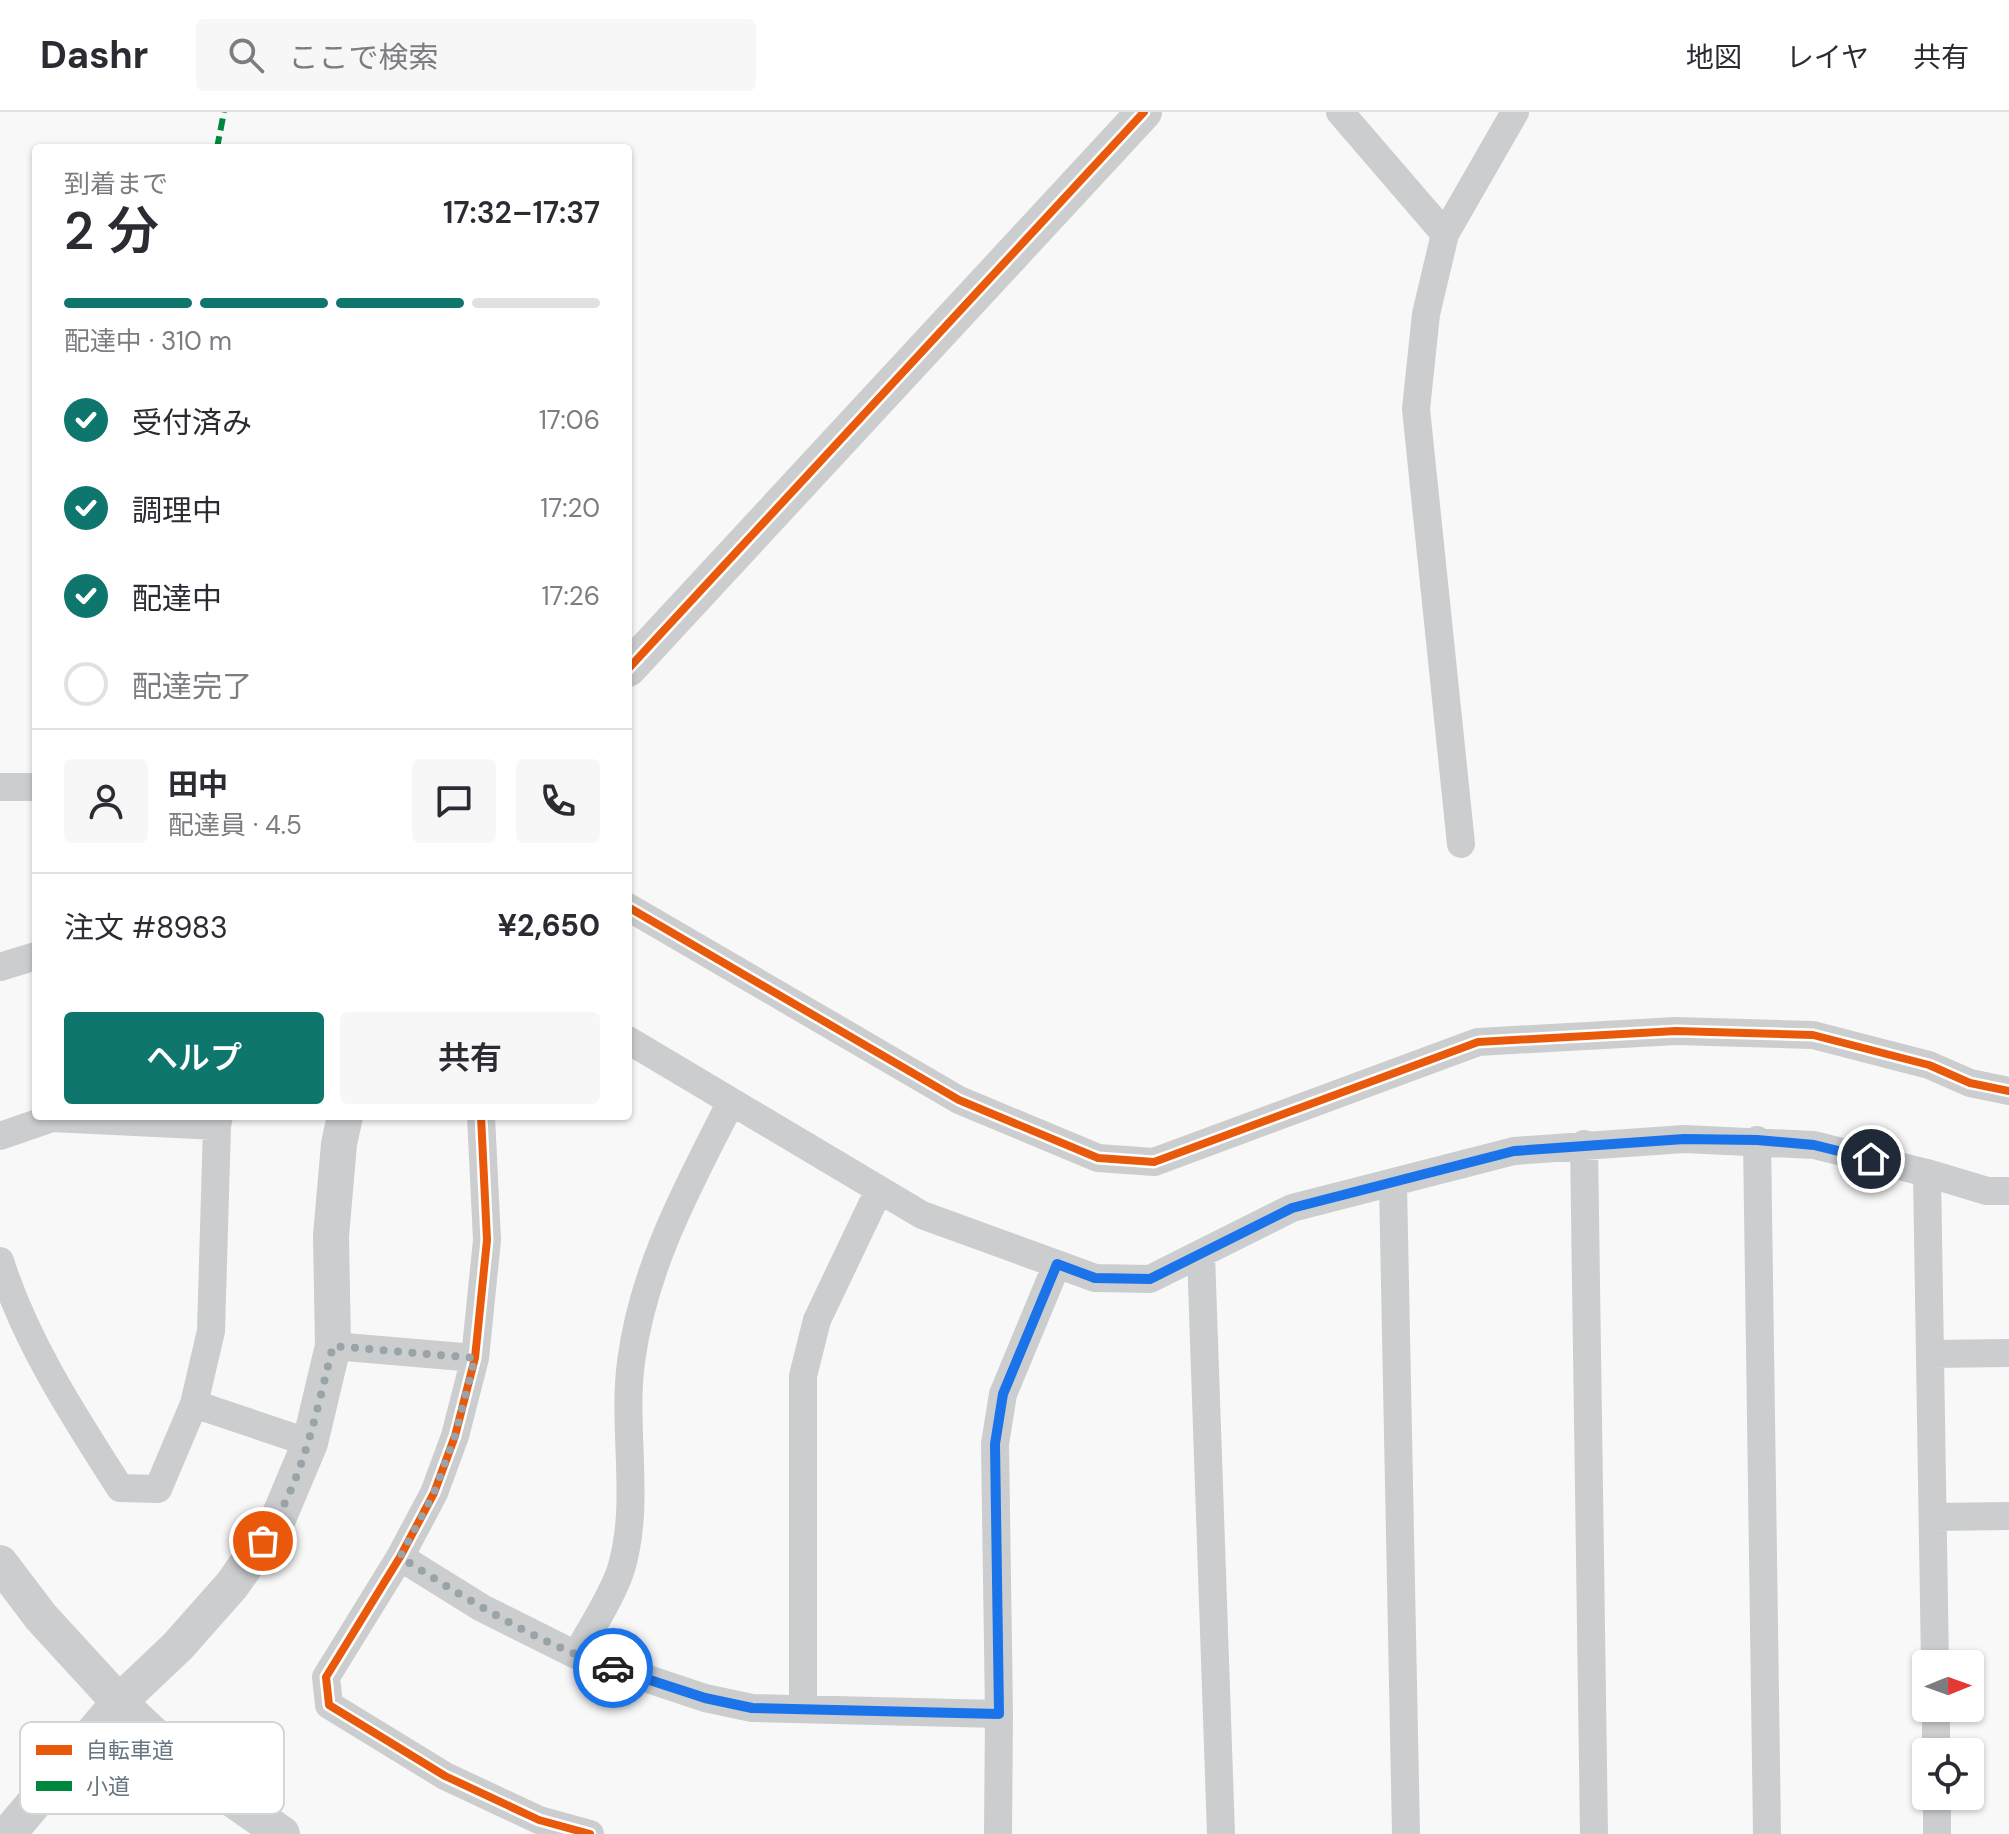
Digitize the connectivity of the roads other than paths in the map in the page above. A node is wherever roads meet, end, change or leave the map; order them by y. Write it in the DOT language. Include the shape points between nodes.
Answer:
graph roads {
  1 [pos="1144,112"];
  2 [pos="1340,112"];
  3 [pos="1515,112"];
  4 [pos="1445,234"];
  5 [pos="632,665"];
  6 [pos="0,787"];
  7 [pos="32,787"];
  8 [pos="1461,844"];
  9 [pos="632,909"];
  10 [pos="32,957"];
  11 [pos="0,967"];
  12 [pos="632,1042"];
  13 [pos="2009,1091"];
  14 [pos="731,1102"];
  15 [pos="46,1120"];
  16 [pos="163,1120"];
  17 [pos="344,1120"];
  18 [pos="481,1120"];
  19 [pos="218,1121"];
  20 [pos="0,1136"];
  21 [pos="1757,1140"];
  22 [pos="1584,1144"];
  23 [pos="1927,1173"];
  24 [pos="1393,1184"];
  25 [pos="879,1190"];
  26 [pos="2009,1191"];
  27 [pos="1201,1254"];
  28 [pos="0,1261"];
  29 [pos="1057,1264"];
  30 [pos="333,1346"];
  31 [pos="2009,1353"];
  32 [pos="1930,1354"];
  33 [pos="475,1358"];
  34 [pos="194,1404"];
  35 [pos="310,1443"];
  36 [pos="2009,1516"];
  37 [pos="1933,1517"];
  38 [pos="400,1557"];
  39 [pos="0,1563"];
  40 [pos="1935,1650"];
  41 [pos="576,1655"];
  42 [pos="119,1702"];
  43 [pos="803,1709"];
  44 [pos="999,1714"];
  45 [pos="102,1722"];
  46 [pos="140,1722"];
  47 [pos="1937,1810"];
  48 [pos="25,1814"];
  49 [pos="254,1814"];
  50 [pos="8,1834"];
  51 [pos="282,1834"];
  52 [pos="590,1834"];
  53 [pos="998,1834"];
  54 [pos="1221,1834"];
  55 [pos="1406,1834"];
  56 [pos="1594,1834"];
  57 [pos="1767,1834"];
  58 [pos="1937,1834"];
  1 -- 5 [label="street"];
  2 -- 4 [label="street"];
  3 -- 4 [label="street"];
  4 -- 8 [label="street" via="1426,314 1416,409"];
  6 -- 7 [label="street"];
  9 -- 13 [label="street" via="959,1100 1098,1158 1154,1162 1478,1042 1676,1031 1813,1035"];
  10 -- 11 [label="street"];
  12 -- 14 [label="street"];
  14 -- 25 [label="street"];
  14 -- 41 [label="street" via="671,1220 646,1291 631,1364 628,1529 620,1570"];
  15 -- 20 [label="street"];
  16 -- 19 [label="street"];
  17 -- 30 [label="street" via="331,1236"];
  18 -- 33 [label="street" via="487,1240"];
  19 -- 34 [label="street" via="211,1331"];
  21 -- 22 [label="street"];
  21 -- 23 [label="street" via="1814,1145"];
  21 -- 57 [label="street"];
  22 -- 24 [label="street" via="1514,1151"];
  22 -- 56 [label="street"];
  23 -- 26 [label="street" via="1987,1191"];
  23 -- 32 [label="street"];
  24 -- 27 [label="street" via="1292,1208"];
  24 -- 55 [label="street"];
  25 -- 29 [label="street" via="922,1215"];
  25 -- 43 [label="street" via="817,1320 803,1376"];
  27 -- 29 [label="street" via="1150,1279 1095,1278"];
  27 -- 54 [label="street"];
  28 -- 34 [label="street" via="66,1403 120,1488 158,1489"];
  29 -- 44 [label="street" via="1003,1394 995,1444"];
  30 -- 33 [label="street"];
  30 -- 35 [label="street"];
  31 -- 32 [label="street"];
  32 -- 37 [label="street"];
  33 -- 38 [label="street" via="434,1493"];
  34 -- 35 [label="street"];
  35 -- 42 [label="street" via="278,1519 232,1585"];
  36 -- 37 [label="street"];
  37 -- 40 [label="street"];
  38 -- 41 [label="street" via="482,1608"];
  38 -- 52 [label="street" via="326,1677 329,1705 445,1776 539,1820"];
  39 -- 42 [label="street"];
  41 -- 43 [label="street" via="705,1698 752,1708"];
  42 -- 45 [label="street"];
  42 -- 46 [label="street"];
  43 -- 44 [label="street"];
  44 -- 53 [label="street"];
  47 -- 58 [label="street"];
  48 -- 50 [label="street"];
  49 -- 51 [label="street"];
}
